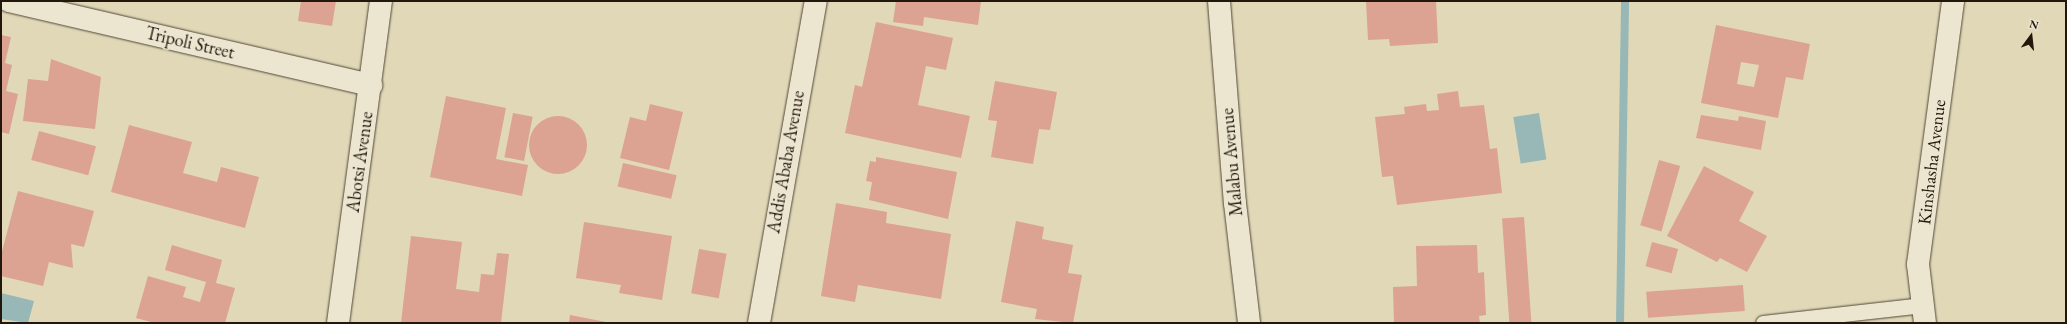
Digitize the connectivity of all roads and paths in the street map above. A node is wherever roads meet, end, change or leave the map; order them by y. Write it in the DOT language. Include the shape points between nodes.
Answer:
graph roads {
  1 [pos="9,1"];
  2 [pos="381,1"];
  3 [pos="816,1"];
  4 [pos="1219,1"];
  5 [pos="1953,1"];
  6 [pos="370,85"];
  7 [pos="1924,314"];
  8 [pos="338,323"];
  9 [pos="759,323"];
  10 [pos="1249,323"];
  11 [pos="1763,323"];
  1 -- 6 [label="street, Tripoli Street"];
  2 -- 6 [label="street, Abotsi Avenue"];
  3 -- 9 [label="street, Addis Ababa Avenue"];
  4 -- 10 [label="street, Malabu Avenue" via="1234,203"];
  5 -- 7 [label="street, Kinshasha Avenue" via="1918,264"];
  6 -- 8 [label="street, Abotsi Avenue"];
  7 -- 11 [label="lane"];
}
